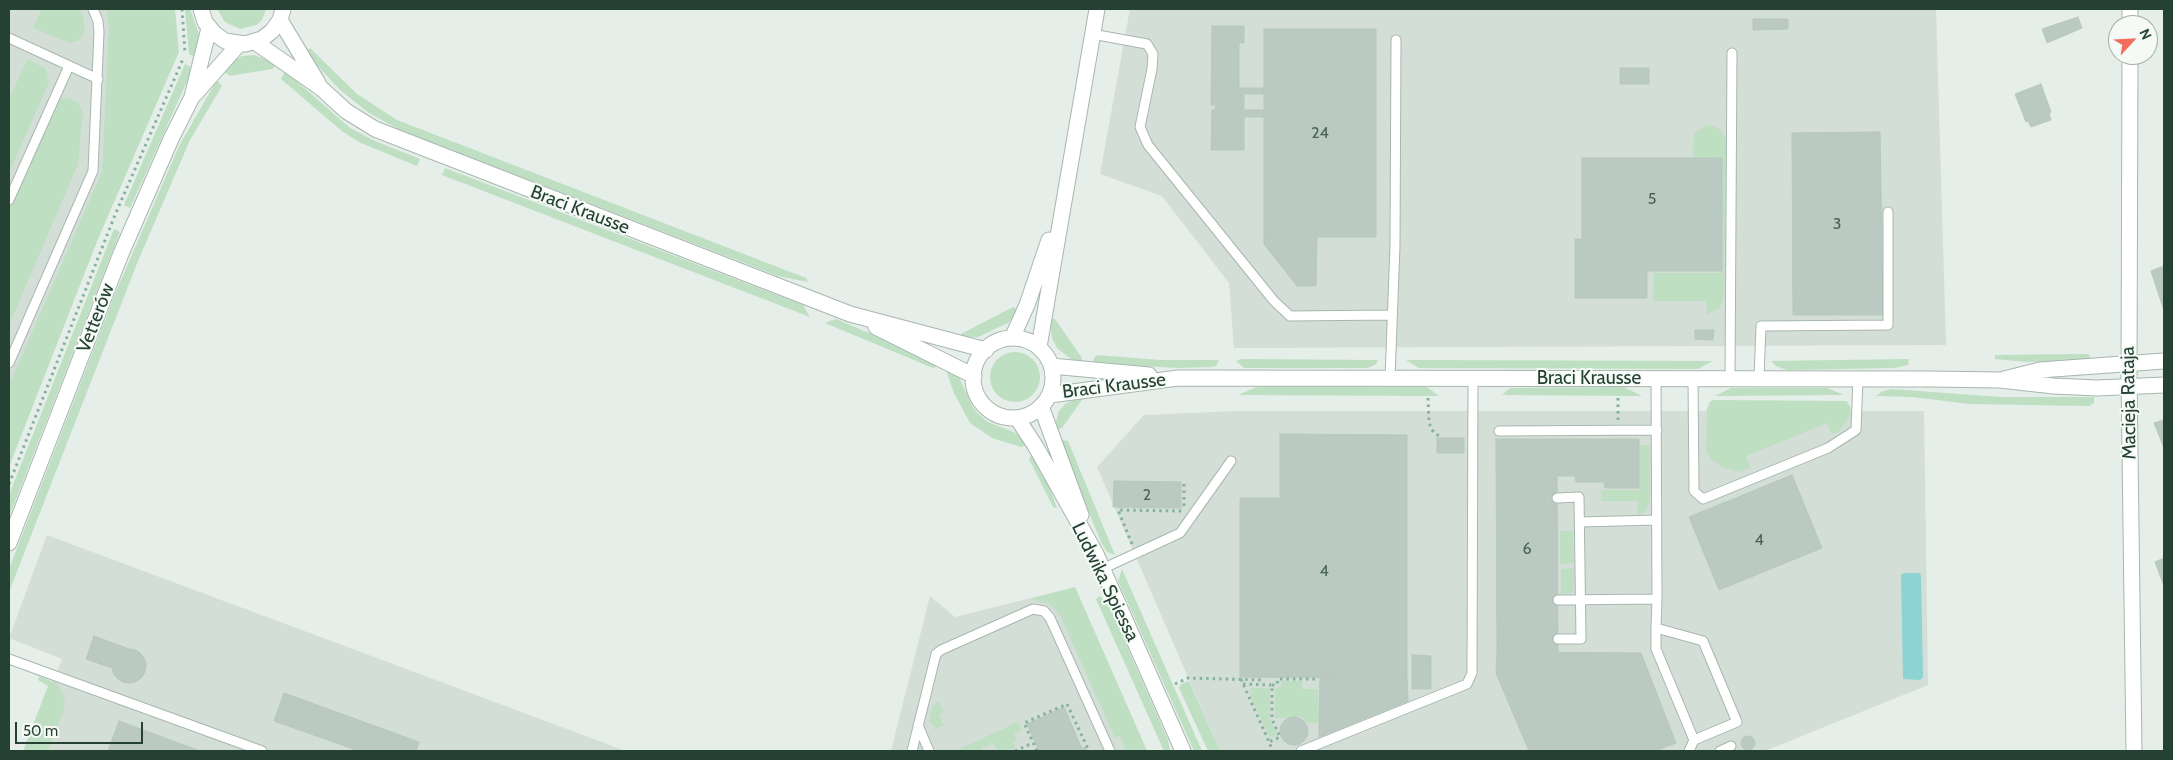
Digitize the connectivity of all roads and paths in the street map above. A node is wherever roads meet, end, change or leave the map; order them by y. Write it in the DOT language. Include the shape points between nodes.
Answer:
graph roads {
  1 [pos="93,9"];
  2 [pos="182,9"];
  3 [pos="201,9"];
  4 [pos="1097,9"];
  5 [pos="281,14"];
  6 [pos="209,28"];
  7 [pos="1092,34"];
  8 [pos="9,38"];
  9 [pos="1396,40"];
  10 [pos="255,42"];
  11 [pos="239,44"];
  12 [pos="1732,53"];
  13 [pos="2130,65"];
  14 [pos="69,66"];
  15 [pos="98,78"];
  16 [pos="321,88"];
  17 [pos="192,97"];
  18 [pos="1064,196"];
  19 [pos="9,200"];
  20 [pos="1888,212"];
  21 [pos="113,214"];
  22 [pos="120,217"];
  23 [pos="850,314"];
  24 [pos="1391,315"];
  25 [pos="1012,338"];
  26 [pos="1038,347"];
  27 [pos="986,350"];
  28 [pos="2164,361"];
  29 [pos="9,363"];
  30 [pos="2128,363"];
  31 [pos="1051,366"];
  32 [pos="974,376"];
  33 [pos="1178,378"];
  34 [pos="1472,378"];
  35 [pos="1656,378"];
  36 [pos="1759,378"];
  37 [pos="1858,378"];
  38 [pos="1390,379"];
  39 [pos="1693,379"];
  40 [pos="1730,379"];
  41 [pos="2000,380"];
  42 [pos="2164,385"];
  43 [pos="2129,387"];
  44 [pos="1428,398"];
  45 [pos="1618,398"];
  46 [pos="1045,400"];
  47 [pos="1017,418"];
  48 [pos="1618,425"];
  49 [pos="1657,430"];
  50 [pos="1499,431"];
  51 [pos="1440,436"];
  52 [pos="1231,462"];
  53 [pos="1184,482"];
  54 [pos="9,484"];
  55 [pos="1557,498"];
  56 [pos="1657,520"];
  57 [pos="1580,522"];
  58 [pos="9,543"];
  59 [pos="1096,554"];
  60 [pos="1136,554"];
  61 [pos="1102,569"];
  62 [pos="1657,599"];
  63 [pos="1558,600"];
  64 [pos="1580,600"];
  65 [pos="1656,628"];
  66 [pos="1558,639"];
  67 [pos="9,659"];
  68 [pos="1241,679"];
  69 [pos="1317,679"];
  70 [pos="1263,680"];
  71 [pos="1175,684"];
  72 [pos="1243,684"];
  73 [pos="1272,685"];
  74 [pos="918,725"];
  75 [pos="1694,740"];
  76 [pos="1269,742"];
  77 [pos="1033,743"];
  78 [pos="1731,746"];
  79 [pos="262,751"];
  80 [pos="912,751"];
  81 [pos="929,751"];
  82 [pos="1015,751"];
  83 [pos="1037,751"];
  84 [pos="1089,751"];
  85 [pos="1110,751"];
  86 [pos="1183,751"];
  87 [pos="1273,751"];
  88 [pos="1301,751"];
  89 [pos="1689,751"];
  90 [pos="1720,751"];
  91 [pos="2134,751"];
  1 -- 15 [label="lane" via="98,21"];
  2 -- 21 [label="path" via="184,58"];
  3 -- 6 [label="street"];
  4 -- 7 [label="street"];
  5 -- 10 [label="street" via="272,31"];
  5 -- 16 [label="street, Braci Krausse"];
  6 -- 11 [label="street" via="225,41"];
  6 -- 17 [label="street, Vetterów"];
  7 -- 18 [label="street"];
  7 -- 24 [label="lane" via="1147,44 1153,54 1140,127 1145,139 1274,301 1290,316"];
  8 -- 14 [label="lane"];
  9 -- 24 [label="lane" via="1395,245"];
  10 -- 11 [label="street"];
  10 -- 16 [label="street, Braci Krausse"];
  11 -- 17 [label="street, Vetterów"];
  12 -- 40 [label="lane"];
  13 -- 30 [label="street, Macieja Rataja"];
  14 -- 15 [label="lane"];
  14 -- 19 [label="lane"];
  15 -- 29 [label="lane" via="93,171"];
  16 -- 23 [label="street, Braci Krausse" via="346,111 375,129"];
  17 -- 58 [label="street, Vetterów" via="120,256"];
  18 -- 25 [label="street"];
  18 -- 26 [label="street"];
  20 -- 36 [label="lane" via="1888,325 1761,326"];
  21 -- 22 [label="path"];
  21 -- 54 [label="path"];
  23 -- 27 [label="street, Braci Krausse"];
  23 -- 32 [label="street, Braci Krausse"];
  24 -- 38 [label="lane"];
  25 -- 26 [label="street" via="1026,340"];
  25 -- 27 [label="street"];
  26 -- 31 [label="street"];
  27 -- 32 [label="street" via="977,362"];
  28 -- 30 [label="street, Braci Krausse"];
  30 -- 41 [label="street, Braci Krausse" via="2023,372"];
  30 -- 43 [label="street, Macieja Rataja"];
  31 -- 33 [label="street, Braci Krausse"];
  31 -- 46 [label="street" via="1053,375"];
  32 -- 47 [label="street" via="978,394 989,410"];
  33 -- 38 [label="street, Braci Krausse"];
  33 -- 46 [label="street, Braci Krausse"];
  34 -- 35 [label="street, Braci Krausse"];
  34 -- 38 [label="street, Braci Krausse"];
  34 -- 88 [label="lane" via="1472,673 1467,684"];
  35 -- 39 [label="street, Braci Krausse"];
  35 -- 49 [label="lane"];
  36 -- 37 [label="street, Braci Krausse"];
  36 -- 40 [label="street, Braci Krausse"];
  37 -- 39 [label="lane" via="1856,430 1828,448 1703,499 1694,492"];
  37 -- 41 [label="street, Braci Krausse"];
  39 -- 40 [label="street, Braci Krausse"];
  41 -- 43 [label="street, Braci Krausse" via="2054,386"];
  42 -- 43 [label="street, Braci Krausse"];
  43 -- 91 [label="street, Macieja Rataja"];
  44 -- 51 [label="path" via="1429,423"];
  45 -- 48 [label="path"];
  46 -- 47 [label="street" via="1026,416"];
  46 -- 59 [label="street"];
  47 -- 59 [label="street, Ludwika Spiessa"];
  49 -- 50 [label="lane"];
  49 -- 56 [label="lane"];
  52 -- 60 [label="lane" via="1180,533"];
  53 -- 60 [label="path" via="1184,511 1118,510"];
  55 -- 57 [label="lane" via="1579,497"];
  56 -- 57 [label="lane"];
  56 -- 62 [label="lane"];
  57 -- 64 [label="lane"];
  59 -- 61 [label="street, Ludwika Spiessa"];
  60 -- 61 [label="lane"];
  61 -- 86 [label="street, Ludwika Spiessa"];
  62 -- 64 [label="lane"];
  62 -- 65 [label="lane"];
  63 -- 64 [label="lane"];
  64 -- 66 [label="lane" via="1581,639"];
  65 -- 75 [label="lane" via="1656,649"];
  65 -- 75 [label="lane" via="1703,641 1737,722"];
  67 -- 79 [label="lane"];
  68 -- 70 [label="path"];
  68 -- 71 [label="path" via="1188,678"];
  68 -- 72 [label="path"];
  69 -- 73 [label="path" via="1278,679 1277,685"];
  72 -- 73 [label="path"];
  72 -- 76 [label="path"];
  73 -- 76 [label="path" via="1272,719 1280,737"];
  74 -- 80 [label="lane"];
  74 -- 81 [label="lane"];
  74 -- 85 [label="lane" via="934,659 941,650 1022,612 1039,609 1050,618"];
  75 -- 89 [label="lane"];
  76 -- 87 [label="path"];
  77 -- 82 [label="path"];
  77 -- 83 [label="path"];
  77 -- 84 [label="path" via="1024,723 1067,704"];
  78 -- 90 [label="lane"];
}
